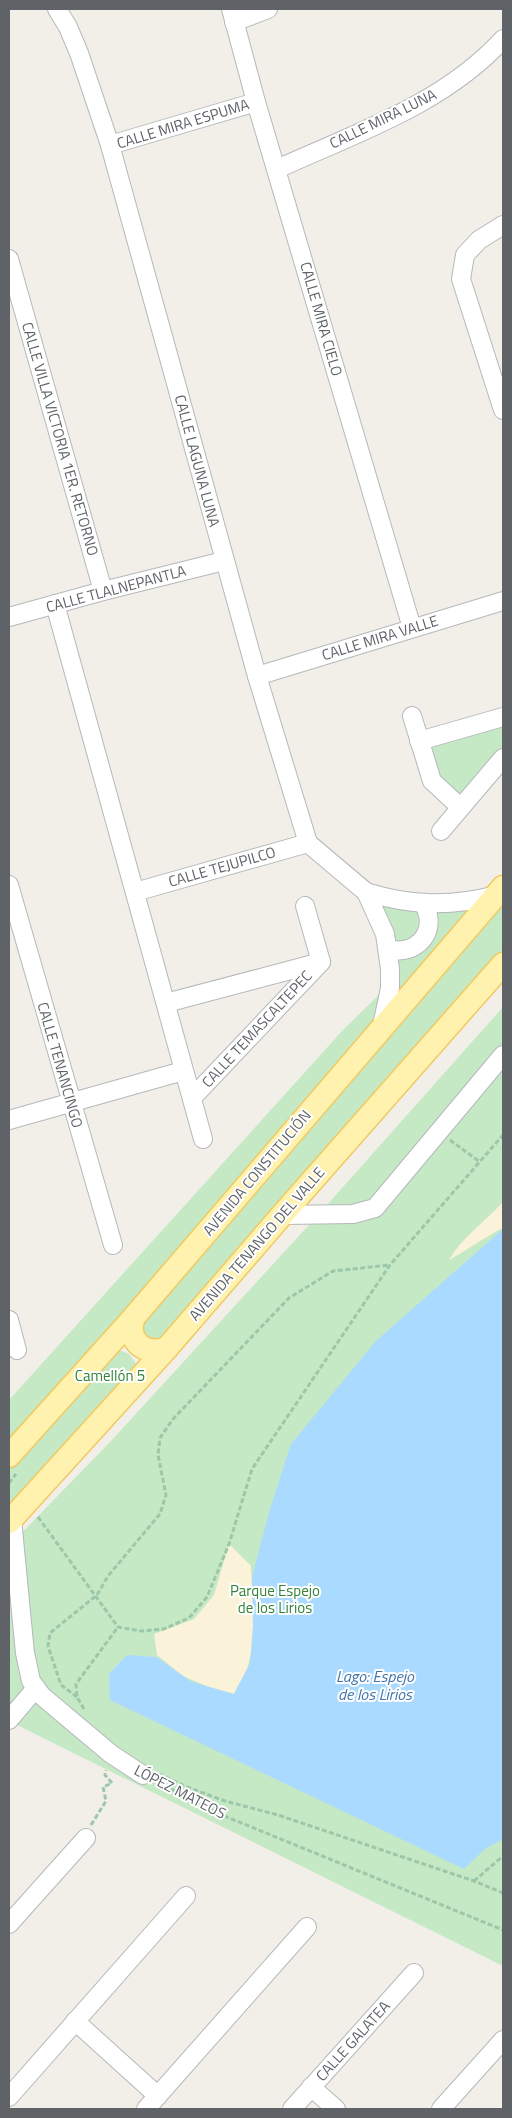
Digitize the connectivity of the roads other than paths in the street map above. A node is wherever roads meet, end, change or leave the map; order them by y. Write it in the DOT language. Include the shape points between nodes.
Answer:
graph roads {
  1 [pos="57,9"];
  2 [pos="268,9"];
  3 [pos="233,16"];
  4 [pos="500,48"];
  5 [pos="256,102"];
  6 [pos="110,145"];
  7 [pos="278,169"];
  8 [pos="503,225"];
  9 [pos="9,258"];
  10 [pos="502,404"];
  11 [pos="224,561"];
  12 [pos="103,591"];
  13 [pos="503,601"];
  14 [pos="55,604"];
  15 [pos="9,617"];
  16 [pos="412,628"];
  17 [pos="257,676"];
  18 [pos="412,716"];
  19 [pos="503,717"];
  20 [pos="419,741"];
  21 [pos="503,758"];
  22 [pos="460,807"];
  23 [pos="441,831"];
  24 [pos="308,843"];
  25 [pos="9,885"];
  26 [pos="500,891"];
  27 [pos="135,892"];
  28 [pos="366,892"];
  29 [pos="424,905"];
  30 [pos="305,906"];
  31 [pos="388,950"];
  32 [pos="321,962"];
  33 [pos="503,964"];
  34 [pos="166,1003"];
  35 [pos="382,1026"];
  36 [pos="503,1055"];
  37 [pos="184,1071"];
  38 [pos="192,1098"];
  39 [pos="71,1103"];
  40 [pos="9,1120"];
  41 [pos="203,1139"];
  42 [pos="282,1215"];
  43 [pos="113,1246"];
  44 [pos="134,1317"];
  45 [pos="9,1320"];
  46 [pos="167,1348"];
  47 [pos="17,1350"];
  48 [pos="102,1352"];
  49 [pos="137,1382"];
  50 [pos="9,1456"];
  51 [pos="15,1515"];
  52 [pos="36,1688"];
  53 [pos="9,1720"];
  54 [pos="148,1773"];
  55 [pos="86,1838"];
  56 [pos="186,1896"];
  57 [pos="9,1924"];
  58 [pos="307,1927"];
  59 [pos="414,1973"];
  60 [pos="75,2021"];
  61 [pos="503,2040"];
  62 [pos="312,2087"];
  63 [pos="9,2096"];
  64 [pos="158,2096"];
  65 [pos="146,2109"];
  66 [pos="292,2109"];
  67 [pos="336,2109"];
  68 [pos="441,2109"];
  1 -- 6 [label="street, CALLE LAGUNA LUNA" via="79,53"];
  2 -- 3 [label="street"];
  3 -- 5 [label="street, CALLE MIRA CIELO"];
  4 -- 7 [label="street, CALLE MIRA LUNA" via="426,101"];
  5 -- 6 [label="street, CALLE MIRA ESPUMA"];
  5 -- 7 [label="street, CALLE MIRA CIELO"];
  6 -- 11 [label="street, CALLE LAGUNA LUNA"];
  7 -- 16 [label="street, CALLE MIRA CIELO"];
  8 -- 10 [label="street" via="479,240 464,255 461,279"];
  9 -- 12 [label="street, CALLE VILLA VICTORIA 1ER. RETORNO"];
  11 -- 12 [label="street, CALLE TLALNEPANTLA"];
  11 -- 17 [label="street, CALLE LAGUNA LUNA"];
  12 -- 14 [label="street, CALLE TLALNEPANTLA"];
  13 -- 16 [label="street, CALLE MIRA VALLE"];
  14 -- 15 [label="street, CALLE TLALNEPANTLA"];
  14 -- 27 [label="street, CALLE TEMASCALTEPEC"];
  16 -- 17 [label="street, CALLE MIRA VALLE"];
  17 -- 24 [label="street, CALLE LAGUNA LUNA"];
  18 -- 20 [label="street"];
  19 -- 20 [label="street"];
  20 -- 22 [label="street" via="432,781"];
  21 -- 22 [label="street"];
  22 -- 23 [label="street"];
  24 -- 27 [label="street, CALLE TEJUPILCO"];
  24 -- 28 [label="street"];
  25 -- 39 [label="street, CALLE TENANCINGO"];
  26 -- 29 [label="street" via="461,903"];
  26 -- 35 [label="main road, AVENIDA CONSTITUCIÓN"];
  27 -- 34 [label="street, CALLE TEMASCALTEPEC"];
  28 -- 29 [label="street"];
  28 -- 31 [label="street" via="380,920"];
  29 -- 31 [label="street" via="429,926 423,940 411,949"];
  30 -- 32 [label="street"];
  31 -- 35 [label="street" via="390,988"];
  32 -- 34 [label="street, CALLE TEMASCALTEPEC"];
  32 -- 38 [label="street, CALLE TEMASCALTEPEC"];
  33 -- 42 [label="main road, AVENIDA TENANGO DEL VALLE"];
  34 -- 37 [label="street, CALLE TEMASCALTEPEC"];
  35 -- 44 [label="main road, AVENIDA CONSTITUCIÓN"];
  36 -- 42 [label="street" via="376,1208 352,1214"];
  37 -- 38 [label="street, CALLE TEMASCALTEPEC"];
  37 -- 39 [label="street"];
  38 -- 41 [label="street"];
  39 -- 40 [label="street"];
  39 -- 43 [label="street, CALLE TENANCINGO"];
  42 -- 46 [label="main road, AVENIDA TENANGO DEL VALLE"];
  44 -- 46 [label="main road" via="131,1331 142,1348 155,1351"];
  44 -- 48 [label="main road, AVENIDA CONSTITUCIÓN"];
  45 -- 47 [label="street"];
  46 -- 49 [label="main road, AVENIDA TENANGO DEL VALLE"];
  48 -- 49 [label="main road" via="116,1348 130,1354 139,1369"];
  48 -- 50 [label="main road, AVENIDA CONSTITUCIÓN"];
  49 -- 51 [label="main road, AVENIDA TENANGO DEL VALLE"];
  51 -- 52 [label="street, LÓPEZ MATEOS" via="25,1653 31,1682"];
  52 -- 53 [label="street"];
  52 -- 54 [label="street, LÓPEZ MATEOS" via="111,1754"];
  55 -- 57 [label="street"];
  56 -- 60 [label="street"];
  58 -- 64 [label="street"];
  59 -- 62 [label="street, CALLE GALATEA"];
  60 -- 63 [label="street"];
  60 -- 64 [label="street"];
  61 -- 68 [label="street"];
  62 -- 66 [label="street, CALLE GALATEA"];
  62 -- 67 [label="street"];
  64 -- 65 [label="street"];
}
